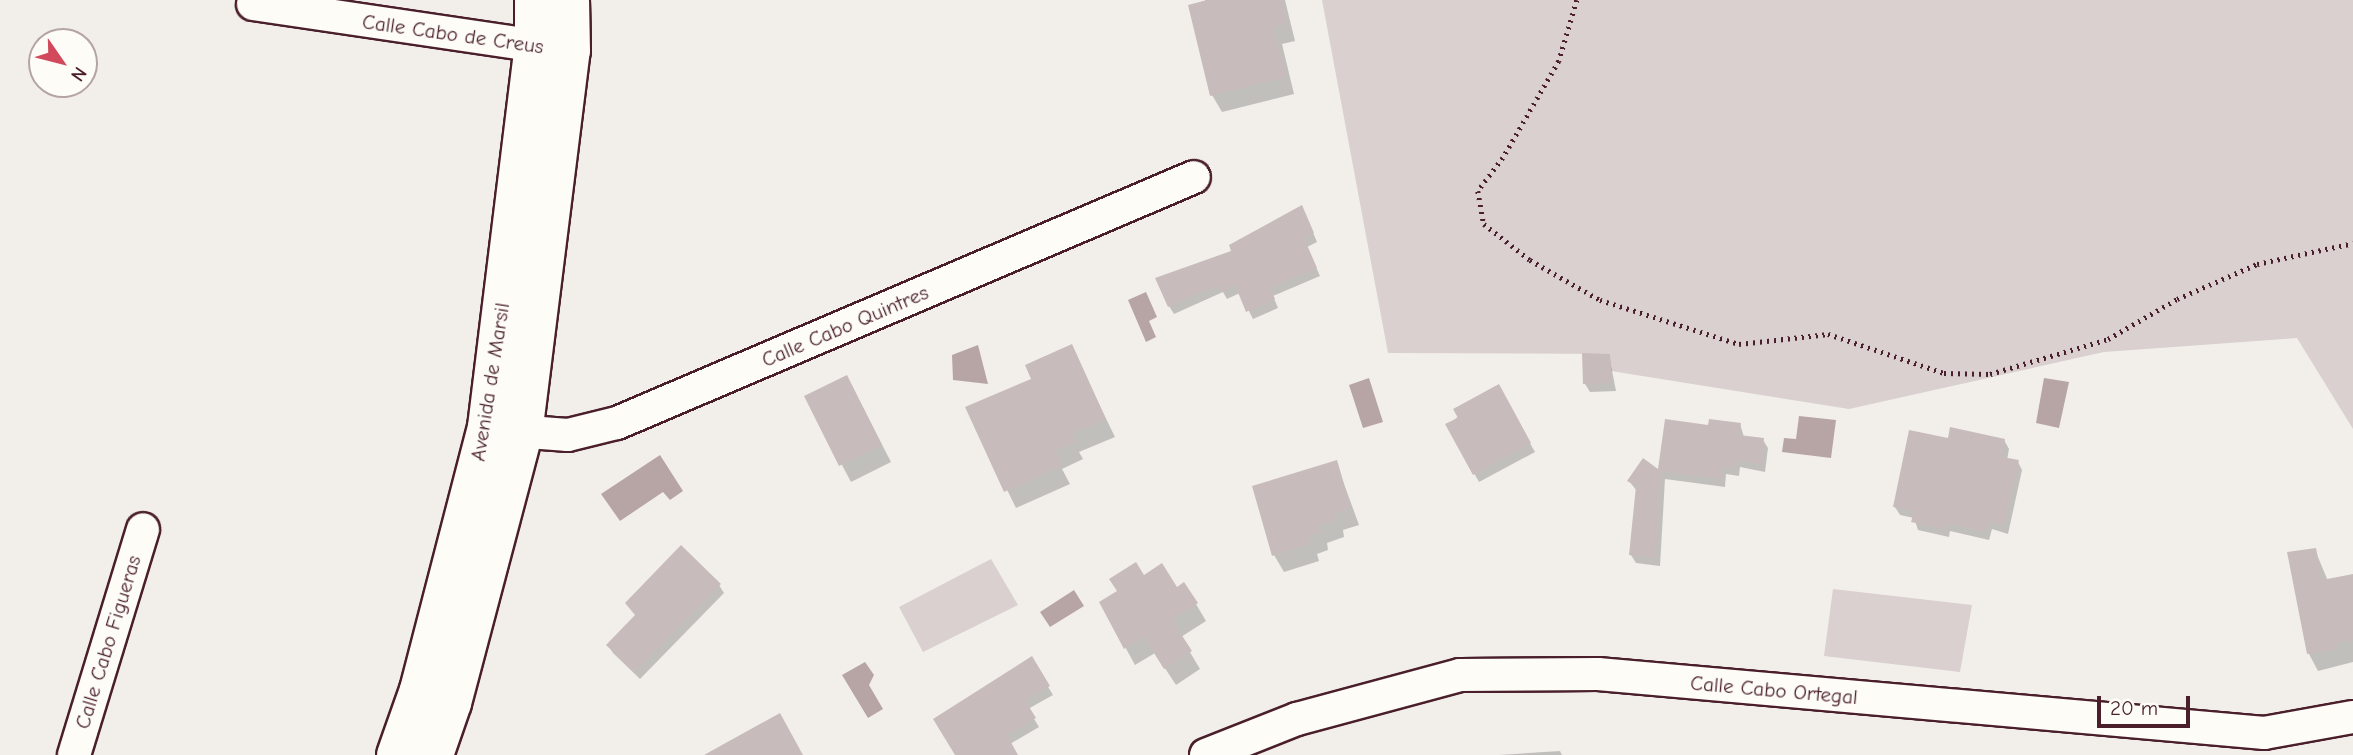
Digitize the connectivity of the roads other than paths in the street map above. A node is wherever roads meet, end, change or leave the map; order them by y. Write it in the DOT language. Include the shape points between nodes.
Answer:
graph roads {
  1 [pos="534,0"];
  2 [pos="570,0"];
  3 [pos="253,4"];
  4 [pos="553,48"];
  5 [pos="1194,177"];
  6 [pos="505,430"];
  7 [pos="143,529"];
  8 [pos="2353,717"];
  9 [pos="74,755"];
  10 [pos="396,755"];
  11 [pos="434,755"];
  12 [pos="1206,755"];
  1 -- 4 [label="street, Avenida de Marsil"];
  2 -- 4 [label="street, Avenida de Marsil"];
  3 -- 4 [label="street, Calle Cabo de Creus"];
  4 -- 6 [label="street, Avenida de Marsil"];
  5 -- 6 [label="street, Calle Cabo Quintres" via="617,424 568,435"];
  6 -- 10 [label="street, Avenida de Marsil"];
  6 -- 11 [label="street, Avenida de Marsil" via="452,703"];
  7 -- 9 [label="street, Calle Cabo Figueras"];
  8 -- 12 [label="street, Calle Cabo Ortegal" via="2264,733 1598,674 1460,675 1297,719"];
}
